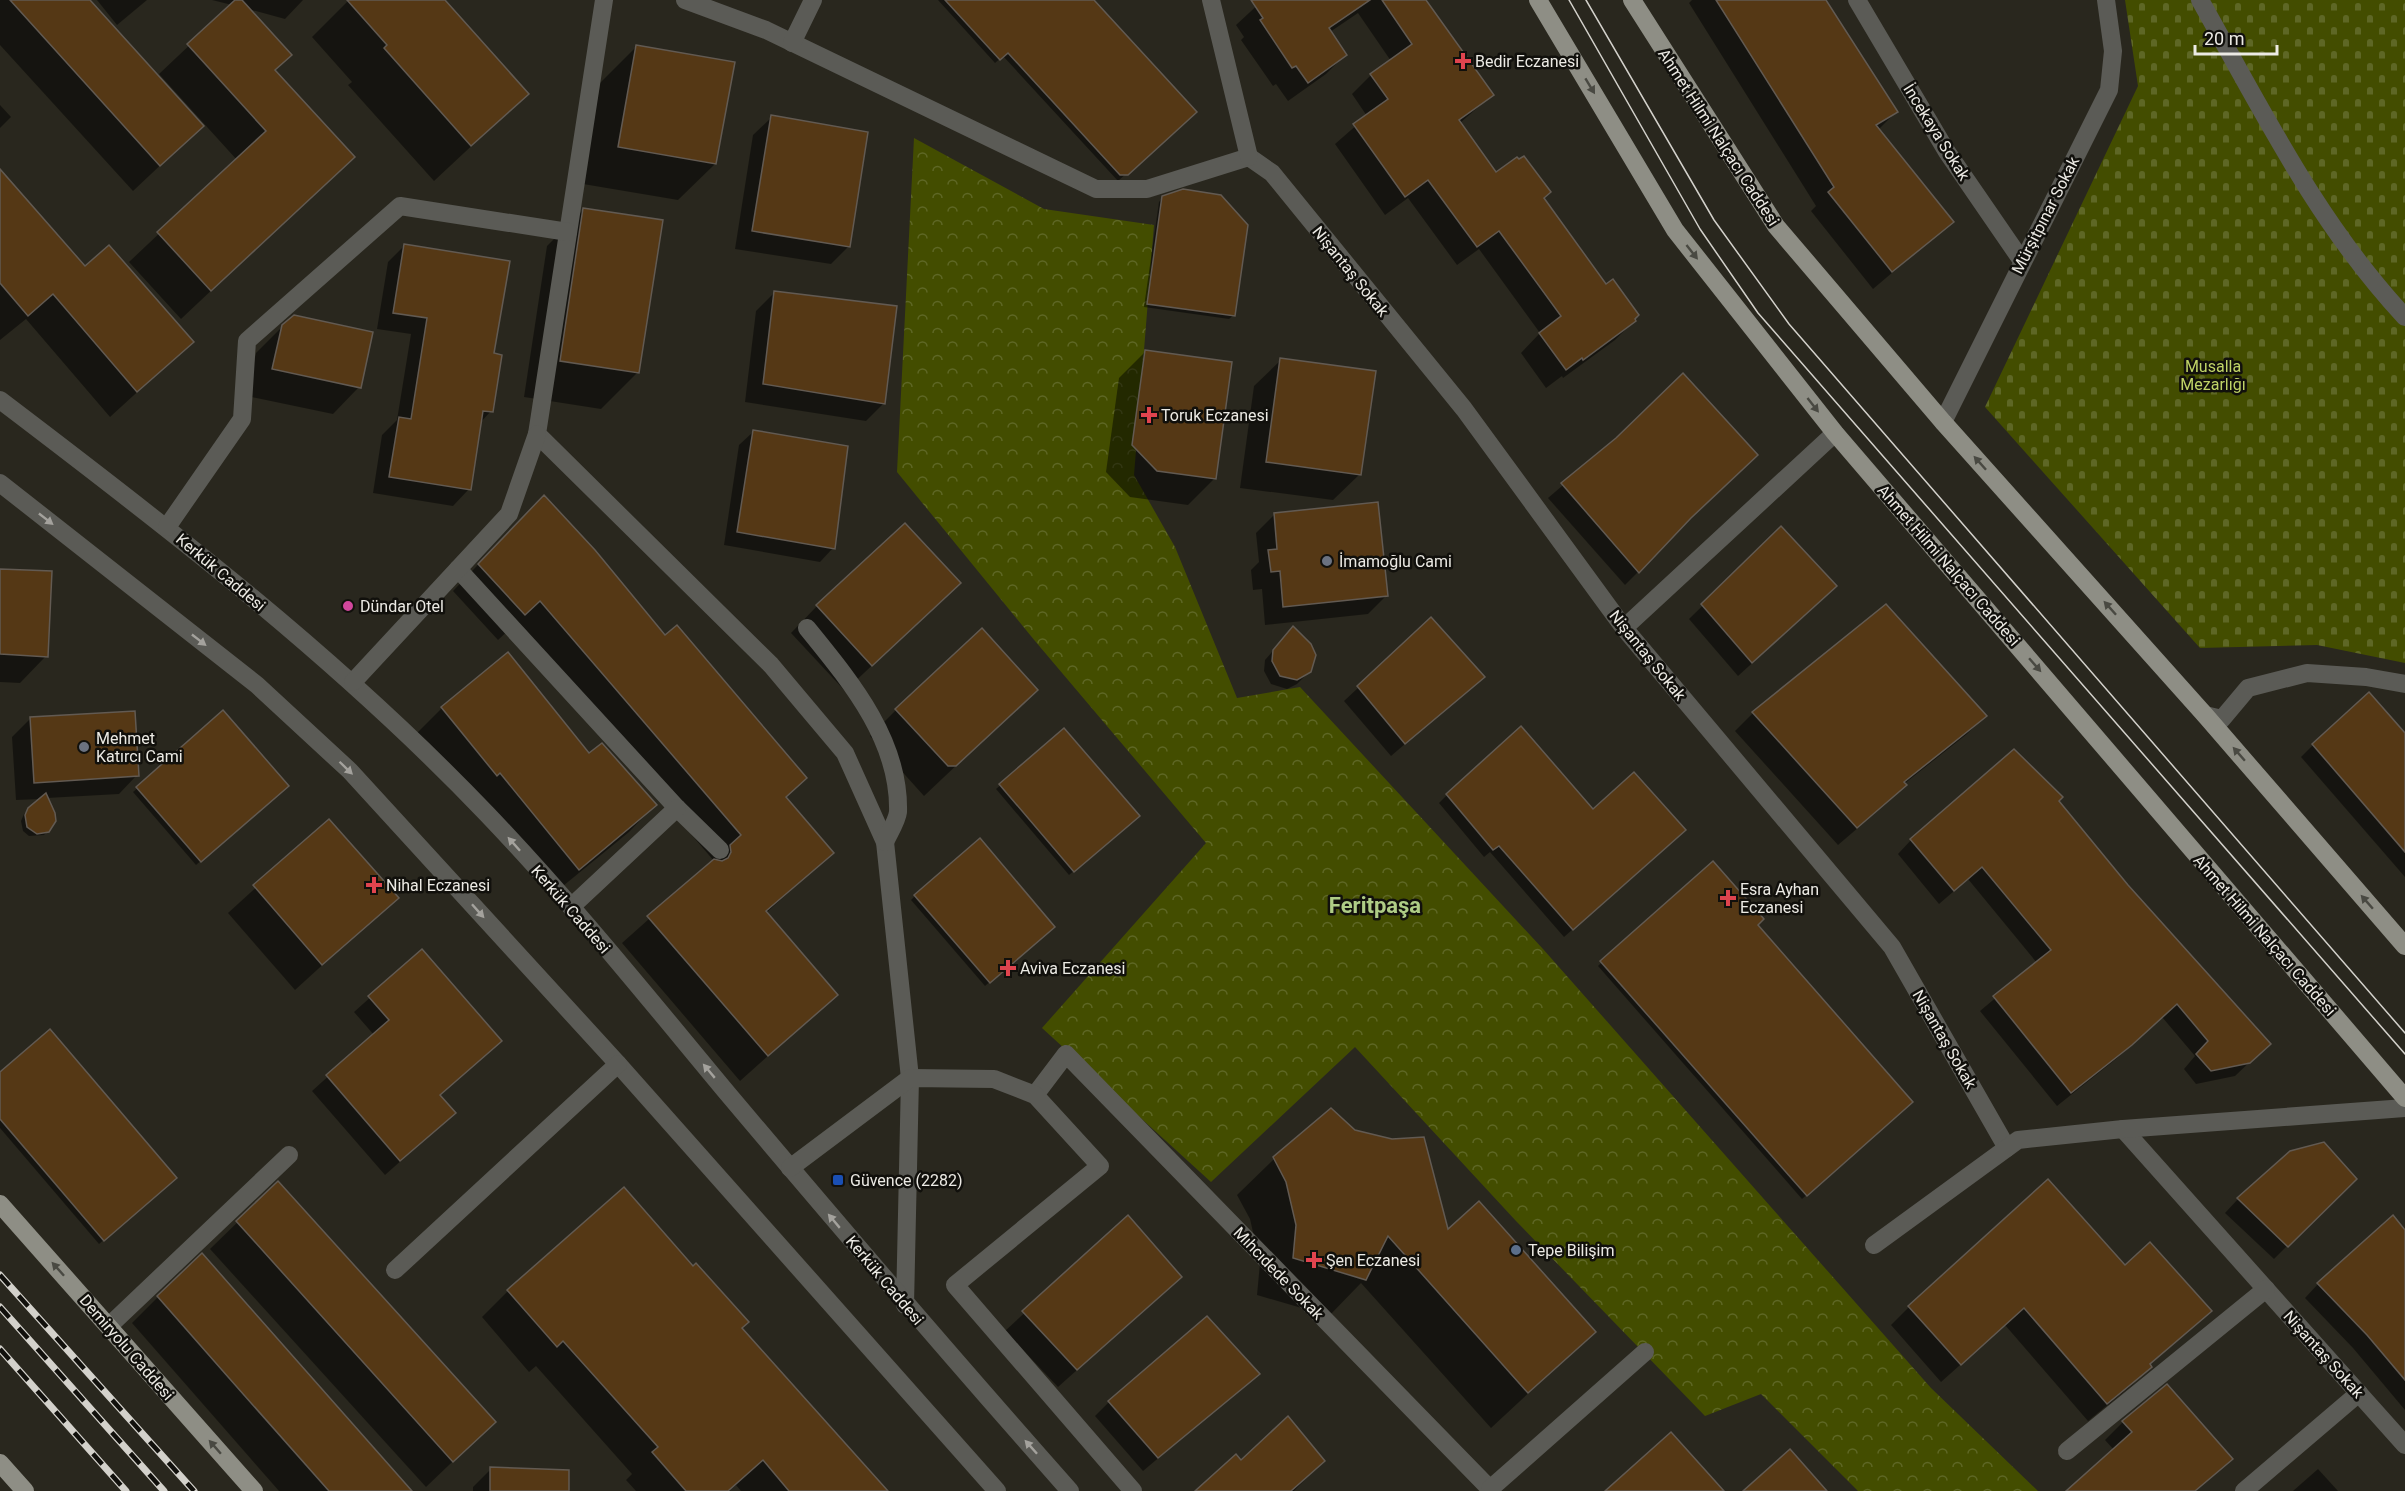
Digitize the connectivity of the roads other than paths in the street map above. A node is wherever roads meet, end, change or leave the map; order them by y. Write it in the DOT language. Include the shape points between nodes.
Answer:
graph roads {
  1 [pos="604,0"];
  2 [pos="685,0"];
  3 [pos="813,0"];
  4 [pos="1211,0"];
  5 [pos="1538,0"];
  6 [pos="1632,0"];
  7 [pos="1857,0"];
  8 [pos="2106,0"];
  9 [pos="2200,0"];
  10 [pos="792,43"];
  11 [pos="1249,157"];
  12 [pos="568,231"];
  13 [pos="2022,261"];
  14 [pos="2405,317"];
  15 [pos="0,400"];
  16 [pos="1943,422"];
  17 [pos="1835,433"];
  18 [pos="537,434"];
  19 [pos="0,483"];
  20 [pos="167,527"];
  21 [pos="458,569"];
  22 [pos="807,628"];
  23 [pos="1624,628"];
  24 [pos="352,682"];
  25 [pos="2405,684"];
  26 [pos="2205,715"];
  27 [pos="677,808"];
  28 [pos="885,842"];
  29 [pos="720,850"];
  30 [pos="571,907"];
  31 [pos="2405,946"];
  32 [pos="618,1064"];
  33 [pos="910,1078"];
  34 [pos="1035,1095"];
  35 [pos="2405,1098"];
  36 [pos="2405,1108"];
  37 [pos="2122,1129"];
  38 [pos="2007,1148"];
  39 [pos="289,1155"];
  40 [pos="790,1168"];
  41 [pos="0,1204"];
  42 [pos="1874,1245"];
  43 [pos="395,1270"];
  44 [pos="2266,1289"];
  45 [pos="905,1305"];
  46 [pos="109,1326"];
  47 [pos="1645,1352"];
  48 [pos="2359,1393"];
  49 [pos="2405,1445"];
  50 [pos="2067,1451"];
  51 [pos="0,1463"];
  52 [pos="1491,1490"];
  53 [pos="25,1491"];
  54 [pos="254,1491"];
  55 [pos="997,1491"];
  56 [pos="1070,1491"];
  57 [pos="1133,1491"];
  58 [pos="2244,1491"];
  1 -- 12 [label="street"];
  2 -- 10 [label="street"];
  3 -- 10 [label="street"];
  4 -- 11 [label="street"];
  5 -- 17 [label="main road, Ahmet Hilmi Nalçacı Caddesi, one-way" via="1675,230"];
  6 -- 16 [label="main road, Ahmet Hilmi Nalçacı Caddesi" via="1776,226"];
  7 -- 13 [label="street, İncekaya Sokak" via="1947,152"];
  8 -- 13 [label="street, Mürşitpınar Sokak" via="2113,51 2109,90"];
  9 -- 14 [label="street" via="2299,177 2339,236"];
  10 -- 11 [label="street" via="1096,189 1147,189"];
  11 -- 23 [label="street, Nişantaş Sokak" via="1272,173 1464,409"];
  12 -- 18 [label="street"];
  12 -- 20 [label="street" via="400,206 247,341 242,419"];
  13 -- 16 [label="street, Mürşitpınar Sokak"];
  15 -- 20 [label="street, Kerkük Caddesi"];
  26 -- 16 [label="main road, Ahmet Hilmi Nalçacı Caddesi, one-way"];
  17 -- 23 [label="street"];
  17 -- 35 [label="main road, Ahmet Hilmi Nalçacı Caddesi, one-way"];
  18 -- 21 [label="street" via="509,514"];
  18 -- 28 [label="street" via="771,665 845,753"];
  19 -- 32 [label="street, one-way" via="257,685 350,771"];
  20 -- 24 [label="street, Kerkük Caddesi"];
  21 -- 24 [label="street"];
  21 -- 27 [label="street"];
  22 -- 28 [label="street" via="854,687 892,758 898,814"];
  23 -- 38 [label="street, Nişantaş Sokak" via="1892,947"];
  30 -- 24 [label="street, Kerkük Caddesi, one-way" via="486,813"];
  25 -- 26 [label="street" via="2307,673 2248,688 2222,719"];
  31 -- 26 [label="main road, Ahmet Hilmi Nalçacı Caddesi, one-way"];
  27 -- 29 [label="street"];
  27 -- 30 [label="street"];
  28 -- 33 [label="street"];
  40 -- 30 [label="street, Kerkük Caddesi, one-way"];
  32 -- 43 [label="street"];
  32 -- 55 [label="street"];
  33 -- 34 [label="street" via="994,1080"];
  33 -- 40 [label="street"];
  33 -- 45 [label="street"];
  34 -- 52 [label="street, Mıhcıdede Sokak" via="1066,1054"];
  34 -- 57 [label="street" via="1100,1166 955,1285"];
  36 -- 37 [label="street"];
  37 -- 38 [label="street" via="2018,1140"];
  37 -- 44 [label="street, Nişantaş Sokak"];
  38 -- 42 [label="street"];
  39 -- 46 [label="street"];
  45 -- 40 [label="street, Kerkük Caddesi, one-way"];
  46 -- 41 [label="main road, Demiryolu Caddesi, one-way"];
  44 -- 48 [label="street, Nişantaş Sokak"];
  44 -- 50 [label="street"];
  56 -- 45 [label="street, Kerkük Caddesi, one-way"];
  54 -- 46 [label="main road, Demiryolu Caddesi, one-way"];
  47 -- 52 [label="street"];
  48 -- 49 [label="street, Nişantaş Sokak"];
  48 -- 58 [label="street"];
  51 -- 53 [label="main road"];
}
